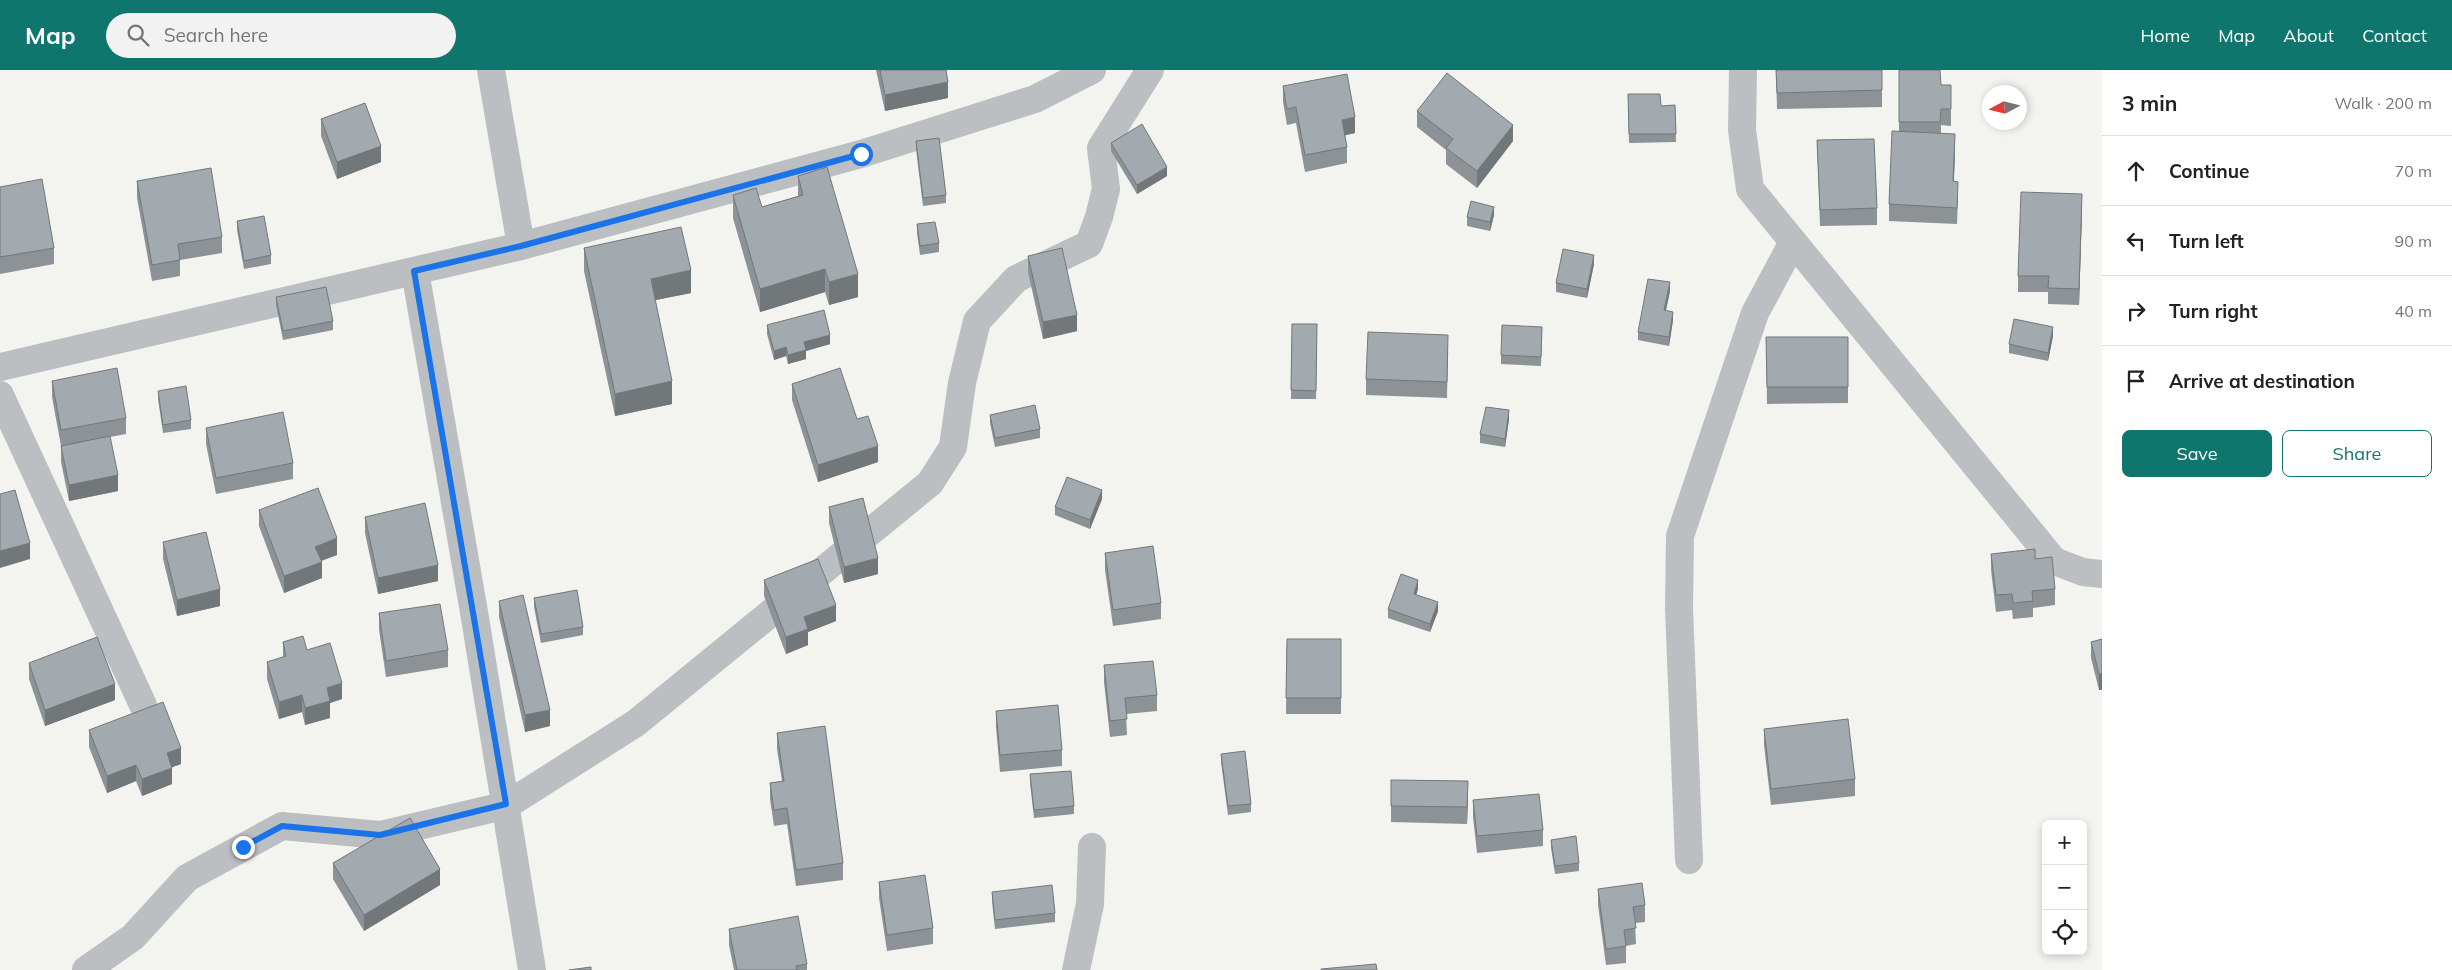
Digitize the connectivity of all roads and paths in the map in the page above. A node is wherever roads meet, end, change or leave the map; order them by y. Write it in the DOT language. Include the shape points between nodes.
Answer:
graph roads {
  1 [pos="491,70"];
  2 [pos="1092,70"];
  3 [pos="1150,70"];
  4 [pos="1743,70"];
  5 [pos="1793,242"];
  6 [pos="521,246"];
  7 [pos="414,271"];
  8 [pos="0,367"];
  9 [pos="0,395"];
  10 [pos="2102,574"];
  11 [pos="143,705"];
  12 [pos="506,804"];
  13 [pos="1092,847"];
  14 [pos="1689,860"];
  15 [pos="86,970"];
  16 [pos="532,970"];
  17 [pos="1076,970"];
  1 -- 6 [label="street"];
  2 -- 6 [label="street" via="1035,99 861,154"];
  3 -- 12 [label="street" via="1101,148 1106,188 1089,244 1016,279 977,321 962,383 953,447 930,483 636,723"];
  4 -- 5 [label="street" via="1742,130 1750,189"];
  5 -- 10 [label="street" via="2054,561 2083,572"];
  5 -- 14 [label="street" via="1754,313 1680,536 1679,608"];
  6 -- 7 [label="street"];
  7 -- 8 [label="street"];
  7 -- 12 [label="street"];
  9 -- 11 [label="street"];
  12 -- 15 [label="street" via="380,835 282,826 187,878 132,936"];
  12 -- 16 [label="street"];
  13 -- 17 [label="street" via="1090,904"];
}
